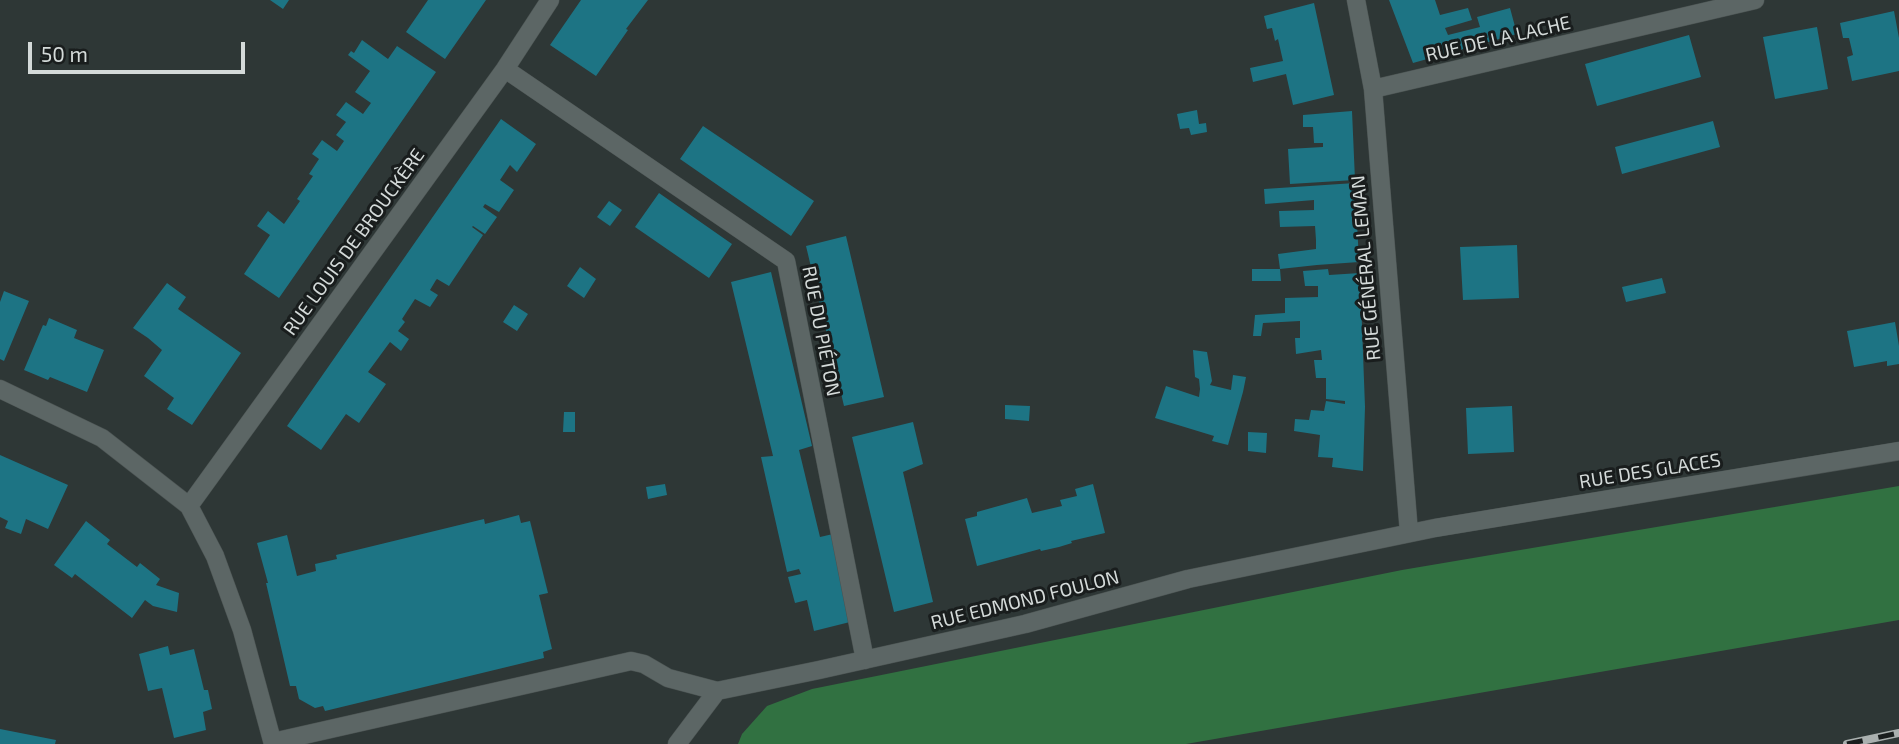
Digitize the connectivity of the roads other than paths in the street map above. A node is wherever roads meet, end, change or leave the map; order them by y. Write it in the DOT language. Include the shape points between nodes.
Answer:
graph roads {
  1 [pos="550,0"];
  2 [pos="1356,0"];
  3 [pos="1755,0"];
  4 [pos="505,69"];
  5 [pos="1373,89"];
  6 [pos="0,389"];
  7 [pos="1899,452"];
  8 [pos="189,506"];
  9 [pos="1409,533"];
  10 [pos="865,660"];
  11 [pos="717,691"];
  12 [pos="273,743"];
  13 [pos="677,744"];
  1 -- 4 [label="street, RUE LOUIS DE BROUCKÈRE"];
  2 -- 5 [label="street, RUE GÉNÉRAL LEMAN"];
  3 -- 5 [label="street, RUE DE LA LACHE"];
  4 -- 8 [label="street, RUE LOUIS DE BROUCKÈRE"];
  4 -- 10 [label="street, RUE DU PIÉTON" via="786,261"];
  5 -- 9 [label="street, RUE GÉNÉRAL LEMAN"];
  6 -- 8 [label="street" via="102,439"];
  7 -- 9 [label="street, RUE DES GLACES"];
  8 -- 12 [label="street" via="215,556 242,630"];
  9 -- 10 [label="street, RUE EDMOND FOULON" via="1188,579 1025,624"];
  10 -- 11 [label="street, RUE EDMOND FOULON"];
  11 -- 12 [label="street" via="668,678 631,661"];
  11 -- 13 [label="street"];
}
